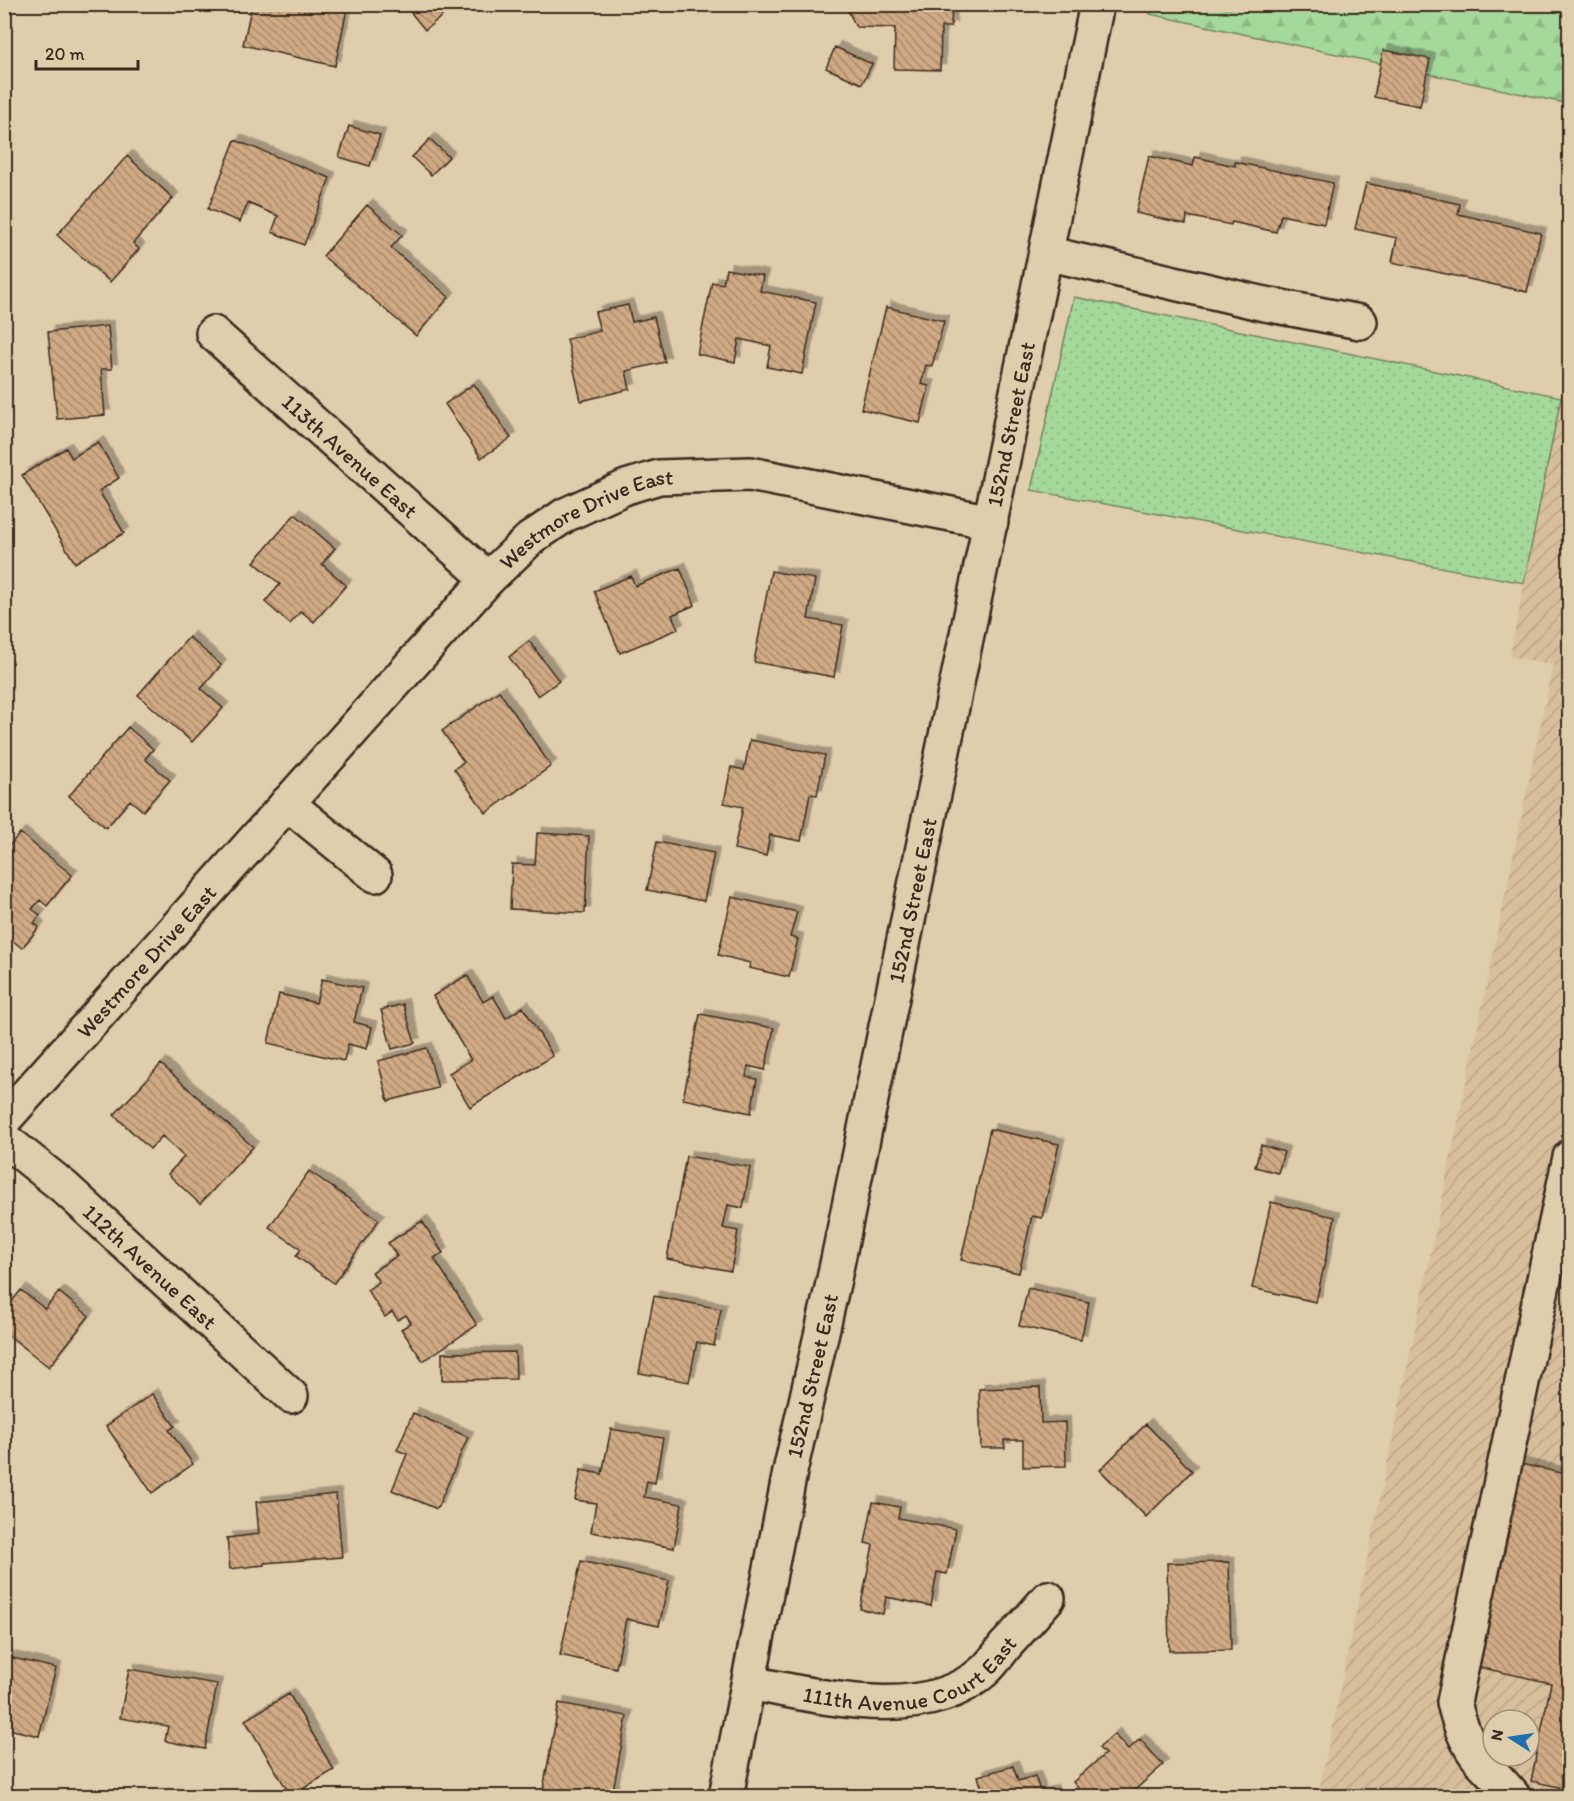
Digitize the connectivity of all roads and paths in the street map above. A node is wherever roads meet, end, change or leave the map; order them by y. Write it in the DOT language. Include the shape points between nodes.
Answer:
graph roads {
  1 [pos="1097,4"];
  2 [pos="1046,254"];
  3 [pos="1360,322"];
  4 [pos="213,333"];
  5 [pos="991,522"];
  6 [pos="488,579"];
  7 [pos="287,803"];
  8 [pos="375,875"];
  9 [pos="4,1120"];
  10 [pos="4,1139"];
  11 [pos="1569,1157"];
  12 [pos="291,1396"];
  13 [pos="1048,1598"];
  14 [pos="750,1683"];
  15 [pos="726,1797"];
  16 [pos="1513,1797"];
  1 -- 2 [label="street, 152nd Street East"];
  2 -- 3 [label="street"];
  2 -- 5 [label="street, 152nd Street East"];
  4 -- 6 [label="street, 113th Avenue East"];
  5 -- 6 [label="street, Westmore Drive East" via="750,474 659,477 626,487 565,515 530,539"];
  5 -- 14 [label="street, 152nd Street East" via="834,1279 791,1467"];
  6 -- 7 [label="street, Westmore Drive East"];
  7 -- 8 [label="street"];
  7 -- 9 [label="street, Westmore Drive East"];
  10 -- 12 [label="street, 112th Avenue East" via="64,1187"];
  11 -- 16 [label="street" via="1454,1702 1470,1746"];
  13 -- 14 [label="street, 111th Avenue Court East" via="984,1671 957,1689 931,1697 863,1702"];
  14 -- 15 [label="street, 152nd Street East"];
}
